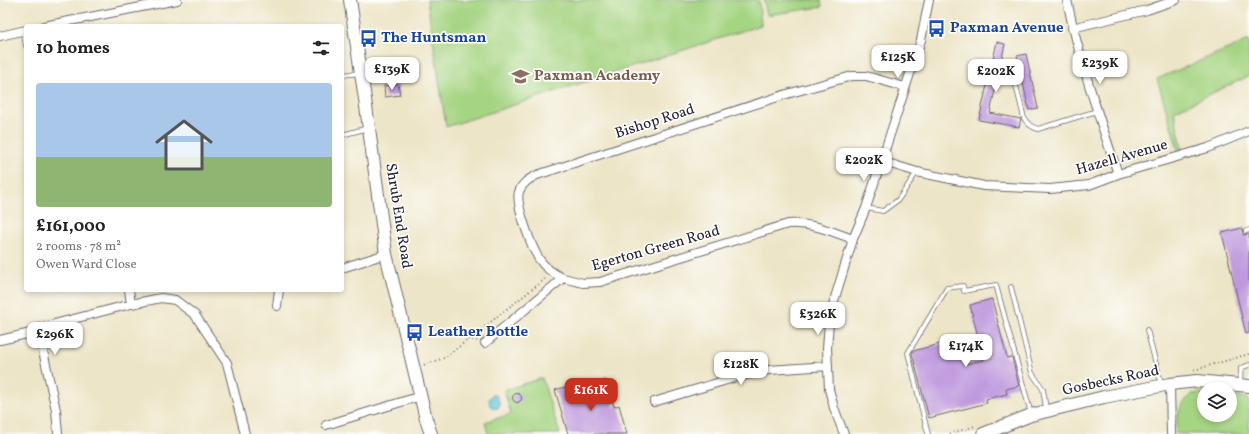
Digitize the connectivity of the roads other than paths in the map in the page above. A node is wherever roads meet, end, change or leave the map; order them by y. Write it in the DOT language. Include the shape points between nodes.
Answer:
graph roads {
  1 [pos="177,0"];
  2 [pos="350,0"];
  3 [pos="929,0"];
  4 [pos="1067,0"];
  5 [pos="1176,0"];
  6 [pos="54,24"];
  7 [pos="1072,28"];
  8 [pos="24,31"];
  9 [pos="0,36"];
  10 [pos="1010,61"];
  11 [pos="361,73"];
  12 [pos="344,75"];
  13 [pos="905,87"];
  14 [pos="1097,111"];
  15 [pos="368,127"];
  16 [pos="1249,131"];
  17 [pos="344,134"];
  18 [pos="881,161"];
  19 [pos="917,172"];
  20 [pos="1118,174"];
  21 [pos="866,208"];
  22 [pos="853,239"];
  23 [pos="386,254"];
  24 [pos="344,267"];
  25 [pos="563,278"];
  26 [pos="1011,288"];
  27 [pos="129,292"];
  28 [pos="279,292"];
  29 [pos="131,304"];
  30 [pos="277,306"];
  31 [pos="1147,330"];
  32 [pos="31,333"];
  33 [pos="0,340"];
  34 [pos="485,343"];
  35 [pos="1249,365"];
  36 [pos="828,366"];
  37 [pos="1166,385"];
  38 [pos="1245,386"];
  39 [pos="421,396"];
  40 [pos="654,402"];
  41 [pos="1046,411"];
  42 [pos="1031,415"];
  43 [pos="326,425"];
  44 [pos="58,434"];
  45 [pos="245,434"];
  46 [pos="431,434"];
  47 [pos="844,434"];
  48 [pos="928,434"];
  49 [pos="983,434"];
  50 [pos="1171,434"];
  1 -- 6 [label="street"];
  2 -- 11 [label="main road, Shrub End Road"];
  3 -- 13 [label="street" via="921,40"];
  4 -- 7 [label="street"];
  5 -- 7 [label="street" via="1147,10"];
  7 -- 14 [label="street"];
  8 -- 9 [label="street"];
  10 -- 14 [label="lane" via="1024,118 1032,127 1038,129"];
  11 -- 12 [label="lane"];
  11 -- 15 [label="main road, Shrub End Road"];
  13 -- 18 [label="street"];
  13 -- 25 [label="street, Bishop Road" via="866,76 852,76 787,94 529,179 522,185 518,201 533,247 540,260 553,273"];
  14 -- 20 [label="street"];
  15 -- 17 [label="lane"];
  15 -- 23 [label="main road, Shrub End Road"];
  16 -- 20 [label="street, Hazell Avenue" via="1208,148"];
  18 -- 19 [label="street, Hazell Avenue"];
  18 -- 21 [label="street"];
  19 -- 20 [label="street, Hazell Avenue" via="984,186 1050,189 1089,185"];
  19 -- 21 [label="lane" via="898,200 883,212"];
  21 -- 22 [label="street"];
  22 -- 25 [label="street, Egerton Green Road" via="810,225 788,224 600,282 583,283"];
  22 -- 36 [label="street" via="829,323"];
  23 -- 24 [label="street"];
  23 -- 39 [label="main road, Shrub End Road"];
  25 -- 34 [label="street"];
  26 -- 41 [label="lane" via="1032,373 1043,389"];
  27 -- 29 [label="street"];
  28 -- 30 [label="street"];
  29 -- 32 [label="street" via="39,328"];
  29 -- 45 [label="street" via="161,298 175,300 195,315 227,363"];
  31 -- 37 [label="lane"];
  32 -- 33 [label="street"];
  32 -- 44 [label="street" via="41,342 56,410"];
  35 -- 38 [label="lane" via="1241,368"];
  36 -- 40 [label="street" via="768,370"];
  36 -- 47 [label="street" via="829,389"];
  37 -- 38 [label="main road, Gosbecks Road" via="1197,381"];
  37 -- 41 [label="main road, Gosbecks Road"];
  37 -- 50 [label="street"];
  39 -- 43 [label="street"];
  39 -- 46 [label="main road, Shrub End Road"];
  41 -- 42 [label="main road, Gosbecks Road"];
  42 -- 48 [label="lane" via="996,285 964,292 963,286 947,288 908,353"];
  42 -- 49 [label="main road, Gosbecks Road"];
}
